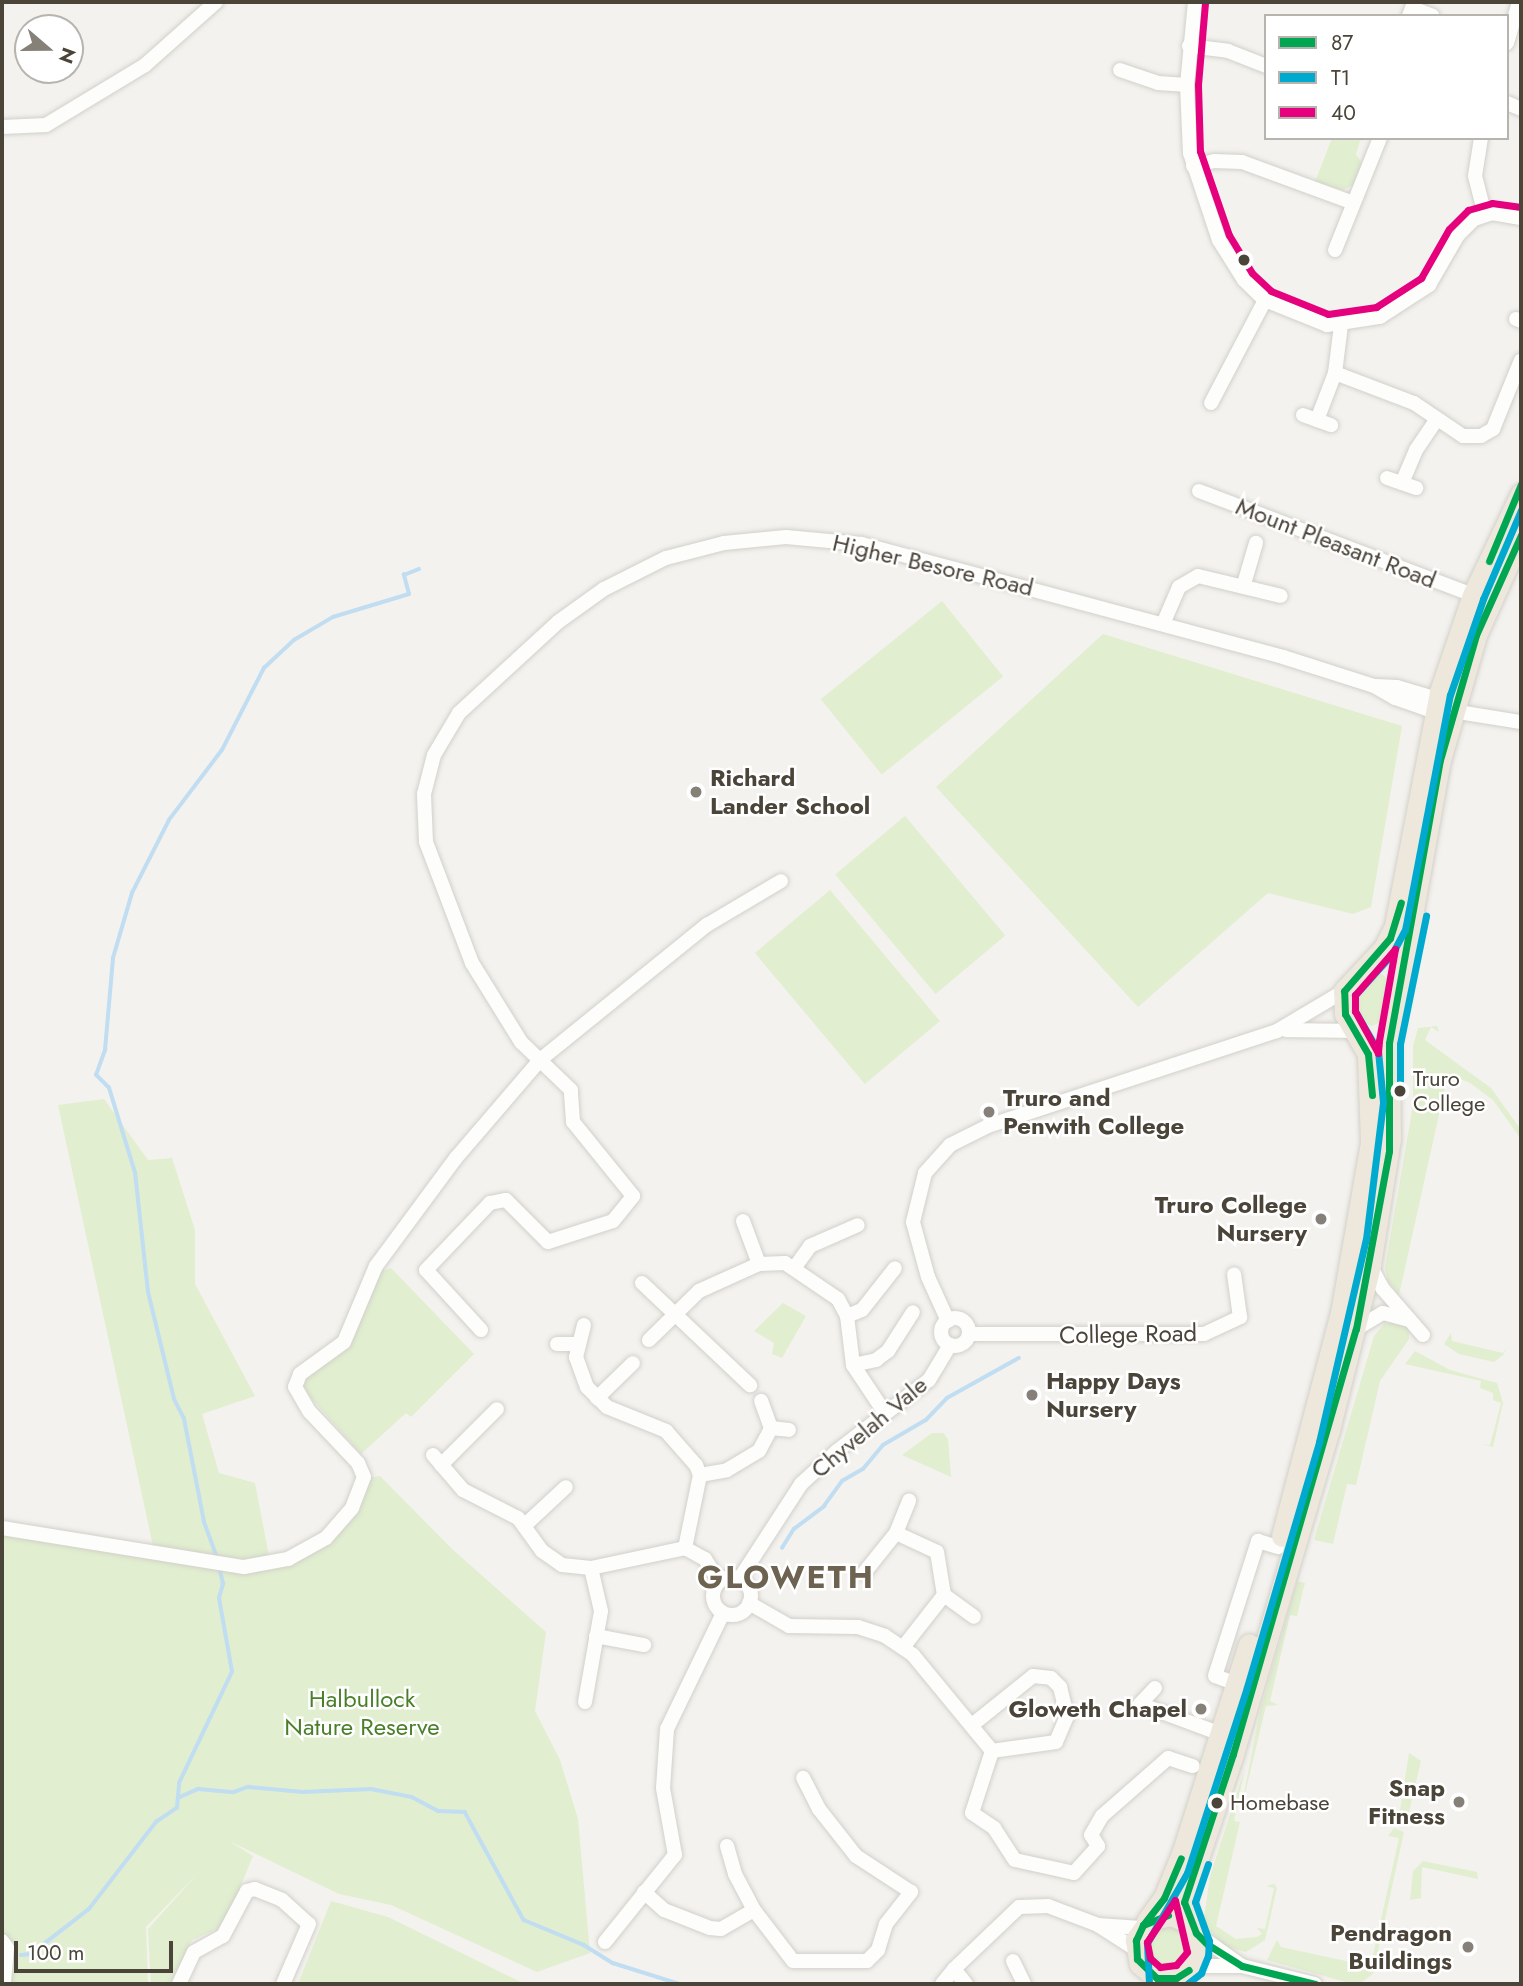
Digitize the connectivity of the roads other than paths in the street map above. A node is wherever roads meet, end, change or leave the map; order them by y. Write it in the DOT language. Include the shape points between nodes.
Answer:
graph roads {
  1 [pos="216,2"];
  2 [pos="1195,2"];
  3 [pos="1519,2"];
  4 [pos="1411,8"];
  5 [pos="1428,14"];
  6 [pos="1509,36"];
  7 [pos="1189,46"];
  8 [pos="1264,65"];
  9 [pos="1120,70"];
  10 [pos="1187,85"];
  11 [pos="2,127"];
  12 [pos="1379,140"];
  13 [pos="1481,140"];
  14 [pos="1360,148"];
  15 [pos="1374,153"];
  16 [pos="1193,166"];
  17 [pos="1351,202"];
  18 [pos="1485,215"];
  19 [pos="1521,218"];
  20 [pos="1335,250"];
  21 [pos="1265,300"];
  22 [pos="1341,326"];
  23 [pos="1521,360"];
  24 [pos="1335,373"];
  25 [pos="1211,403"];
  26 [pos="1437,419"];
  27 [pos="1317,420"];
  28 [pos="1387,478"];
  29 [pos="1521,484"];
  30 [pos="1199,491"];
  31 [pos="1517,501"];
  32 [pos="1521,535"];
  33 [pos="1256,542"];
  34 [pos="1244,584"];
  35 [pos="1473,595"];
  36 [pos="1281,596"];
  37 [pos="1163,624"];
  38 [pos="1446,708"];
  39 [pos="1521,722"];
  40 [pos="781,881"];
  41 [pos="1358,973"];
  42 [pos="1401,984"];
  43 [pos="1344,991"];
  44 [pos="1392,1025"];
  45 [pos="1277,1031"];
  46 [pos="1355,1031"];
  47 [pos="540,1060"];
  48 [pos="743,1221"];
  49 [pos="858,1225"];
  50 [pos="760,1264"];
  51 [pos="1370,1265"];
  52 [pos="795,1267"];
  53 [pos="895,1268"];
  54 [pos="1234,1275"];
  55 [pos="642,1283"];
  56 [pos="675,1312"];
  57 [pos="914,1312"];
  58 [pos="847,1315"];
  59 [pos="1407,1320"];
  60 [pos="948,1321"];
  61 [pos="584,1325"];
  62 [pos="1356,1329"];
  63 [pos="481,1330"];
  64 [pos="969,1334"];
  65 [pos="1423,1335"];
  66 [pos="649,1340"];
  67 [pos="557,1344"];
  68 [pos="576,1344"];
  69 [pos="950,1345"];
  70 [pos="633,1363"];
  71 [pos="853,1365"];
  72 [pos="751,1379"];
  73 [pos="597,1398"];
  74 [pos="761,1401"];
  75 [pos="497,1409"];
  76 [pos="885,1413"];
  77 [pos="771,1428"];
  78 [pos="789,1430"];
  79 [pos="700,1475"];
  80 [pos="566,1488"];
  81 [pos="909,1500"];
  82 [pos="524,1526"];
  83 [pos="2,1528"];
  84 [pos="896,1533"];
  85 [pos="685,1548"];
  86 [pos="591,1568"];
  87 [pos="864,1573"];
  88 [pos="740,1578"];
  89 [pos="719,1581"];
  90 [pos="944,1595"];
  91 [pos="750,1603"];
  92 [pos="723,1614"];
  93 [pos="974,1617"];
  94 [pos="596,1636"];
  95 [pos="644,1645"];
  96 [pos="904,1646"];
  97 [pos="1155,1688"];
  98 [pos="585,1702"];
  99 [pos="972,1725"];
  100 [pos="1221,1734"];
  101 [pos="992,1751"];
  102 [pos="1193,1766"];
  103 [pos="803,1778"];
  104 [pos="727,1846"];
  105 [pos="644,1892"];
  106 [pos="754,1910"];
  107 [pos="1194,1929"];
  108 [pos="2,1941"];
  109 [pos="605,1941"];
  110 [pos="1140,1950"];
  111 [pos="1013,1961"];
  112 [pos="1241,1966"];
  113 [pos="954,1969"];
  114 [pos="1180,1976"];
  115 [pos="4,1984"];
  116 [pos="179,1984"];
  117 [pos="283,1984"];
  118 [pos="942,1984"];
  119 [pos="966,1984"];
  120 [pos="1024,1984"];
  121 [pos="1315,1984"];
  1 -- 11 [label="street" via="145,65 46,125"];
  2 -- 7 [label="street"];
  3 -- 6 [label="street"];
  4 -- 5 [label="street"];
  7 -- 8 [label="street" via="1228,51"];
  7 -- 10 [label="street"];
  9 -- 10 [label="street" via="1158,83"];
  10 -- 16 [label="street"];
  12 -- 15 [label="street"];
  13 -- 18 [label="street" via="1475,176"];
  14 -- 15 [label="street"];
  15 -- 17 [label="street"];
  16 -- 17 [label="street" via="1214,160 1242,162"];
  16 -- 21 [label="street" via="1219,240 1244,280"];
  17 -- 20 [label="street"];
  18 -- 19 [label="street"];
  18 -- 22 [label="street" via="1458,235 1436,276 1415,297 1380,317"];
  21 -- 22 [label="street" via="1315,322"];
  21 -- 25 [label="street" via="1216,377"];
  22 -- 24 [label="street"];
  23 -- 26 [label="street" via="1498,422 1487,434 1463,436"];
  24 -- 26 [label="street" via="1414,403"];
  24 -- 27 [label="street"];
  26 -- 28 [label="street" via="1416,450 1409,486"];
  29 -- 31 [label="highway"];
  30 -- 35 [label="street, Mount Pleasant Road"];
  31 -- 35 [label="highway"];
  32 -- 38 [label="highway"];
  33 -- 34 [label="street"];
  34 -- 36 [label="street"];
  34 -- 37 [label="street" via="1206,576 1191,578 1174,594"];
  35 -- 38 [label="highway"];
  37 -- 38 [label="street, Higher Besore Road"];
  37 -- 47 [label="street, Higher Besore Road" via="891,550 793,537 731,542 677,555 621,579 574,610 459,713 433,755 424,794 429,851 472,963 508,1024"];
  38 -- 39 [label="street, Higher Besore Road"];
  38 -- 41 [label="highway" via="1395,926 1384,948"];
  38 -- 42 [label="highway"];
  40 -- 47 [label="street" via="708,925"];
  41 -- 42 [label="highway" via="1382,968"];
  41 -- 43 [label="highway"];
  42 -- 44 [label="highway"];
  43 -- 45 [label="street"];
  43 -- 46 [label="highway" via="1343,1010"];
  44 -- 46 [label="highway"];
  44 -- 51 [label="highway" via="1390,1139"];
  45 -- 46 [label="street" via="1306,1027"];
  45 -- 60 [label="street" via="988,1126 950,1145 925,1174 913,1222 928,1278"];
  46 -- 100 [label="highway" via="1368,1054 1373,1103 1364,1192 1325,1379 1266,1539 1237,1684"];
  47 -- 63 [label="street, Higher Besore Road" via="571,1090 573,1122 633,1196 632,1203 612,1221 548,1242 506,1200 490,1203 426,1270"];
  47 -- 83 [label="street" via="456,1158 376,1266 344,1342 300,1374 295,1387 309,1411 358,1463 364,1477 352,1508 326,1538 288,1559 254,1567"];
  48 -- 50 [label="street"];
  49 -- 52 [label="street" via="810,1246"];
  50 -- 52 [label="street" via="773,1261"];
  50 -- 56 [label="street" via="699,1291"];
  51 -- 59 [label="street"];
  51 -- 62 [label="highway"];
  52 -- 58 [label="street" via="826,1288"];
  53 -- 58 [label="street" via="863,1310"];
  54 -- 64 [label="street, College Road" via="1240,1317 1204,1334"];
  55 -- 56 [label="street"];
  56 -- 66 [label="street"];
  56 -- 72 [label="street"];
  57 -- 71 [label="street" via="888,1351 876,1360"];
  58 -- 71 [label="street"];
  59 -- 62 [label="street" via="1383,1313"];
  59 -- 65 [label="street"];
  60 -- 64 [label="street" via="965,1322"];
  60 -- 69 [label="street" via="942,1335"];
  61 -- 68 [label="street"];
  62 -- 107 [label="highway" via="1233,1754 1185,1897"];
  64 -- 69 [label="street, Chyvelah Vale" via="964,1343"];
  67 -- 68 [label="street"];
  68 -- 73 [label="street" via="581,1375"];
  69 -- 76 [label="street, Chyvelah Vale" via="929,1380"];
  70 -- 73 [label="street"];
  71 -- 76 [label="street"];
  73 -- 79 [label="street" via="620,1414 666,1430"];
  74 -- 77 [label="street"];
  75 -- 82 [label="street" via="437,1460 463,1490 504,1510"];
  76 -- 88 [label="street, Chyvelah Vale" via="802,1484"];
  77 -- 78 [label="street"];
  77 -- 79 [label="street" via="759,1451 748,1460"];
  79 -- 85 [label="street"];
  80 -- 82 [label="street"];
  81 -- 84 [label="street"];
  82 -- 86 [label="street" via="552,1560"];
  84 -- 87 [label="street"];
  84 -- 90 [label="street" via="937,1552"];
  85 -- 86 [label="street"];
  85 -- 89 [label="street" via="705,1559"];
  86 -- 94 [label="street" via="601,1611"];
  88 -- 89 [label="street"];
  88 -- 91 [label="street" via="750,1591"];
  89 -- 92 [label="street" via="713,1597"];
  90 -- 93 [label="street"];
  90 -- 96 [label="street"];
  91 -- 92 [label="street" via="737,1614"];
  91 -- 96 [label="street" via="789,1626 858,1627"];
  92 -- 105 [label="street" via="667,1729 663,1788 675,1855"];
  94 -- 95 [label="street"];
  94 -- 98 [label="street"];
  96 -- 99 [label="street"];
  97 -- 100 [label="street" via="1136,1708"];
  99 -- 101 [label="street"];
  99 -- 101 [label="street" via="1032,1676 1051,1678 1060,1687 1067,1716 1056,1742"];
  100 -- 110 [label="highway" via="1171,1883"];
  101 -- 102 [label="street" via="972,1813 994,1828 1015,1860 1074,1873 1098,1846 1091,1835 1101,1816 1166,1751"];
  103 -- 106 [label="street" via="819,1809 856,1856 916,1896 886,1924 878,1950 867,1961 793,1961"];
  104 -- 106 [label="street" via="735,1874"];
  105 -- 106 [label="street" via="664,1910 710,1928 721,1928"];
  105 -- 109 [label="street"];
  107 -- 110 [label="highway" via="1172,1915"];
  107 -- 112 [label="street"];
  107 -- 114 [label="highway" via="1198,1954"];
  108 -- 115 [label="street" via="7,1948"];
  110 -- 113 [label="street" via="1098,1925 1048,1906 1019,1907"];
  110 -- 114 [label="highway" via="1157,1978"];
  111 -- 120 [label="street"];
  112 -- 114 [label="street"];
  112 -- 121 [label="street"];
  113 -- 118 [label="street"];
  113 -- 119 [label="street"];
  116 -- 117 [label="street" via="194,1952 223,1936 247,1891 255,1889 282,1900 309,1924"];
}
